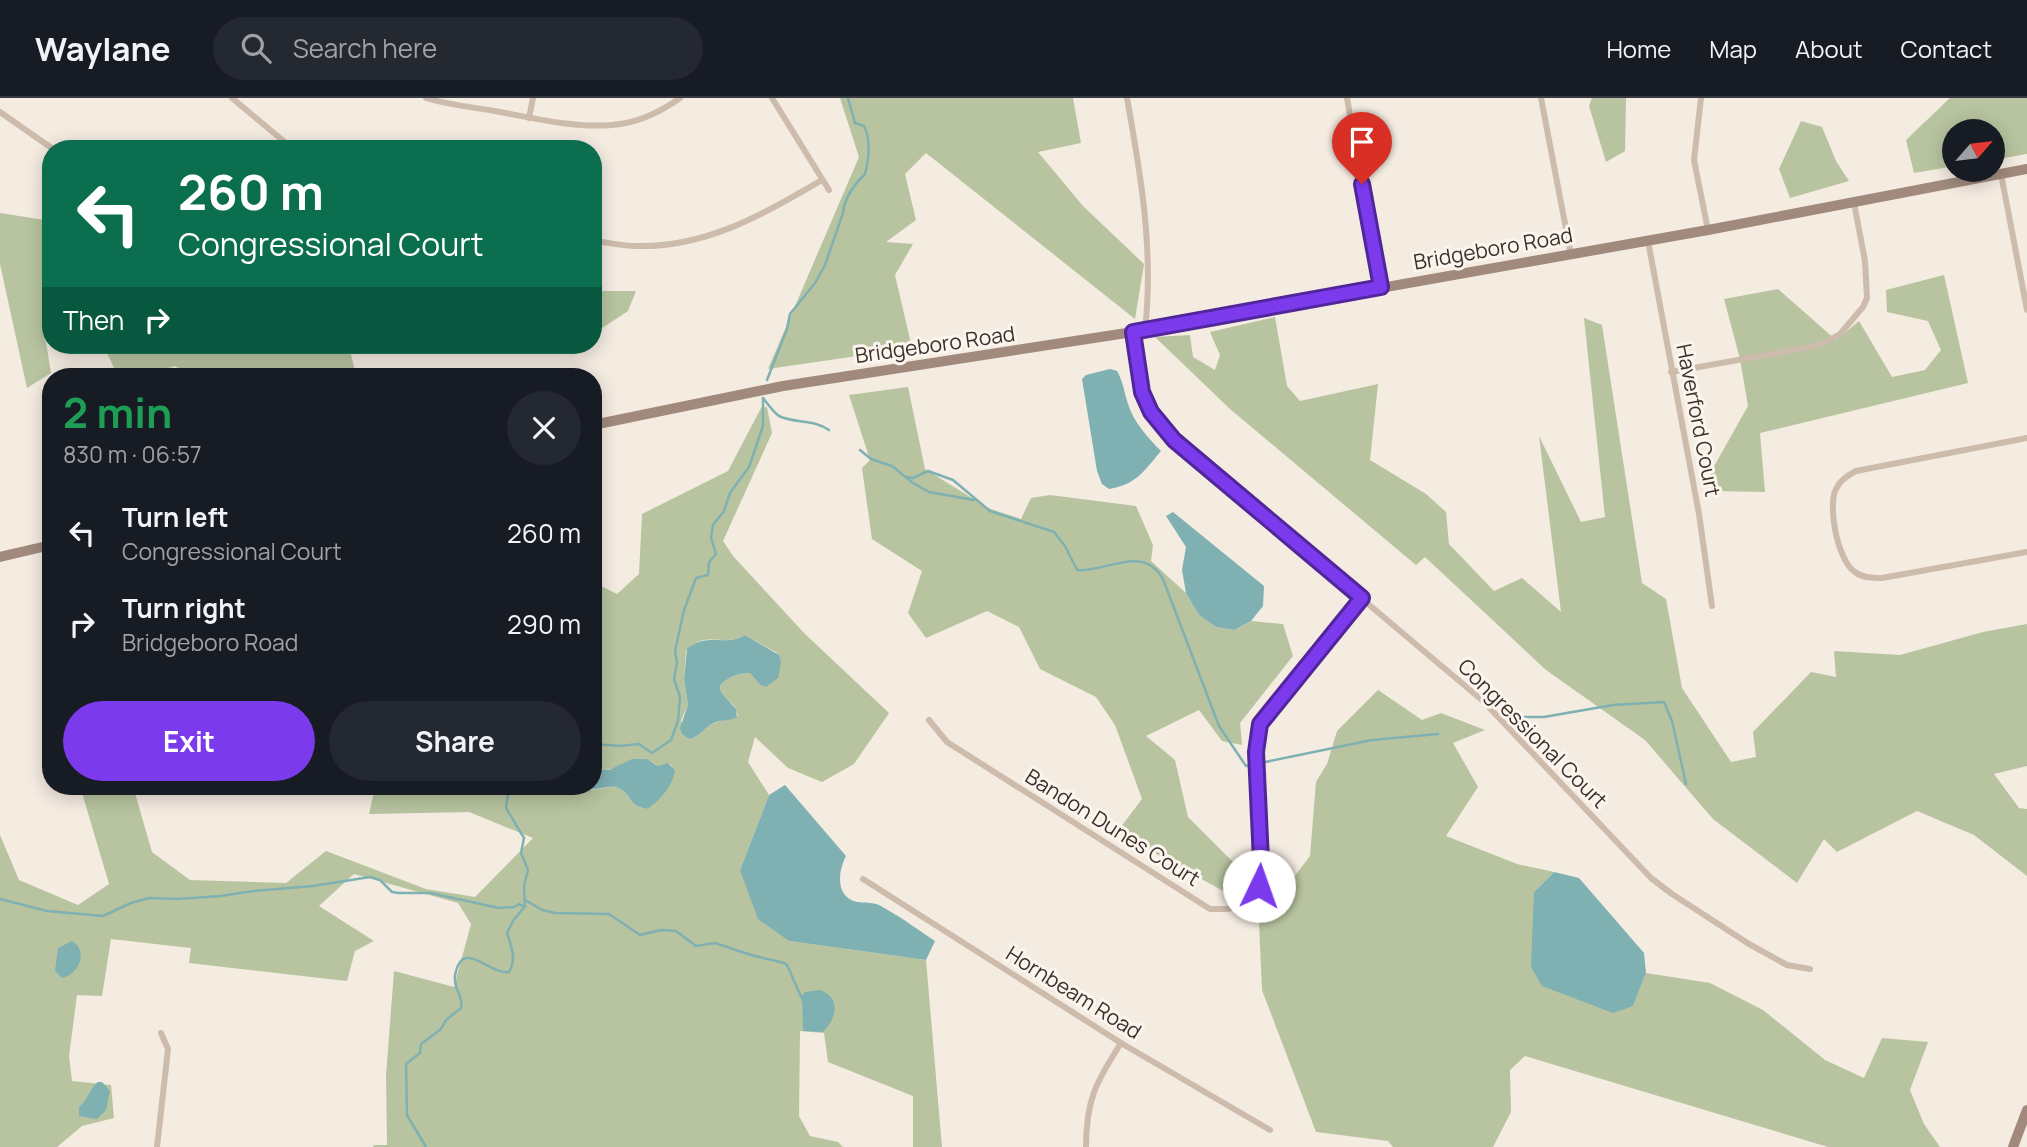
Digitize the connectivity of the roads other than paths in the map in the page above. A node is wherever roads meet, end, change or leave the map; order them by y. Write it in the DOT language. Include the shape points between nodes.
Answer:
graph roads {
  1 [pos="232,98"];
  2 [pos="426,98"];
  3 [pos="533,98"];
  4 [pos="680,98"];
  5 [pos="772,98"];
  6 [pos="1127,98"];
  7 [pos="1347,98"];
  8 [pos="1541,98"];
  9 [pos="1701,98"];
  10 [pos="0,112"];
  11 [pos="529,118"];
  12 [pos="281,140"];
  13 [pos="42,141"];
  14 [pos="2027,169"];
  15 [pos="2006,173"];
  16 [pos="822,180"];
  17 [pos="1962,182"];
  18 [pos="2003,182"];
  19 [pos="829,190"];
  20 [pos="1854,204"];
  21 [pos="1708,230"];
  22 [pos="1648,241"];
  23 [pos="602,242"];
  24 [pos="1571,255"];
  25 [pos="1381,287"];
  26 [pos="2027,310"];
  27 [pos="1145,330"];
  28 [pos="1133,332"];
  29 [pos="1671,372"];
  30 [pos="602,423"];
  31 [pos="2027,438"];
  32 [pos="42,547"];
  33 [pos="2027,552"];
  34 [pos="0,557"];
  35 [pos="1362,598"];
  36 [pos="1712,606"];
  37 [pos="929,720"];
  38 [pos="863,879"];
  39 [pos="1810,969"];
  40 [pos="161,1034"];
  41 [pos="1121,1043"];
  42 [pos="2027,1110"];
  43 [pos="1270,1130"];
  44 [pos="158,1147"];
  45 [pos="1086,1147"];
  46 [pos="2013,1147"];
  1 -- 12 [label="street"];
  2 -- 11 [label="street"];
  3 -- 11 [label="street"];
  4 -- 11 [label="street" via="641,120 612,125"];
  5 -- 16 [label="street"];
  6 -- 27 [label="street" via="1148,236"];
  7 -- 25 [label="street"];
  8 -- 24 [label="street"];
  9 -- 21 [label="street" via="1694,160"];
  10 -- 13 [label="street"];
  14 -- 15 [label="main road, Bridgeboro Road"];
  16 -- 19 [label="street"];
  16 -- 23 [label="street" via="758,218 720,234 678,244"];
  17 -- 20 [label="main road, Bridgeboro Road"];
  18 -- 26 [label="street"];
  20 -- 21 [label="main road, Bridgeboro Road"];
  20 -- 29 [label="street" via="1868,290 1863,307 1840,334 1811,347"];
  21 -- 22 [label="main road, Bridgeboro Road"];
  22 -- 24 [label="main road, Bridgeboro Road"];
  22 -- 29 [label="street, Haverford Court"];
  24 -- 25 [label="main road, Bridgeboro Road"];
  25 -- 27 [label="main road, Bridgeboro Road"];
  27 -- 28 [label="main road, Bridgeboro Road"];
  28 -- 30 [label="main road, Bridgeboro Road" via="783,386"];
  28 -- 35 [label="street, Congressional Court" via="1142,392 1151,412 1174,440"];
  29 -- 36 [label="street, Haverford Court"];
  31 -- 33 [label="street" via="1856,471 1837,487 1832,508 1842,556 1864,576 1882,578"];
  32 -- 34 [label="main road"];
  35 -- 37 [label="street, Bandon Dunes Court" via="1260,724 1256,752 1259,886 1247,902 1229,909 1210,909 947,742"];
  35 -- 39 [label="street, Congressional Court" via="1483,701 1651,878 1749,944 1787,965"];
  38 -- 41 [label="street, Hornbeam Road"];
  40 -- 44 [label="street" via="167,1049"];
  41 -- 43 [label="street, Hornbeam Road"];
  41 -- 45 [label="street" via="1091,1096"];
  42 -- 46 [label="main road"];
}
